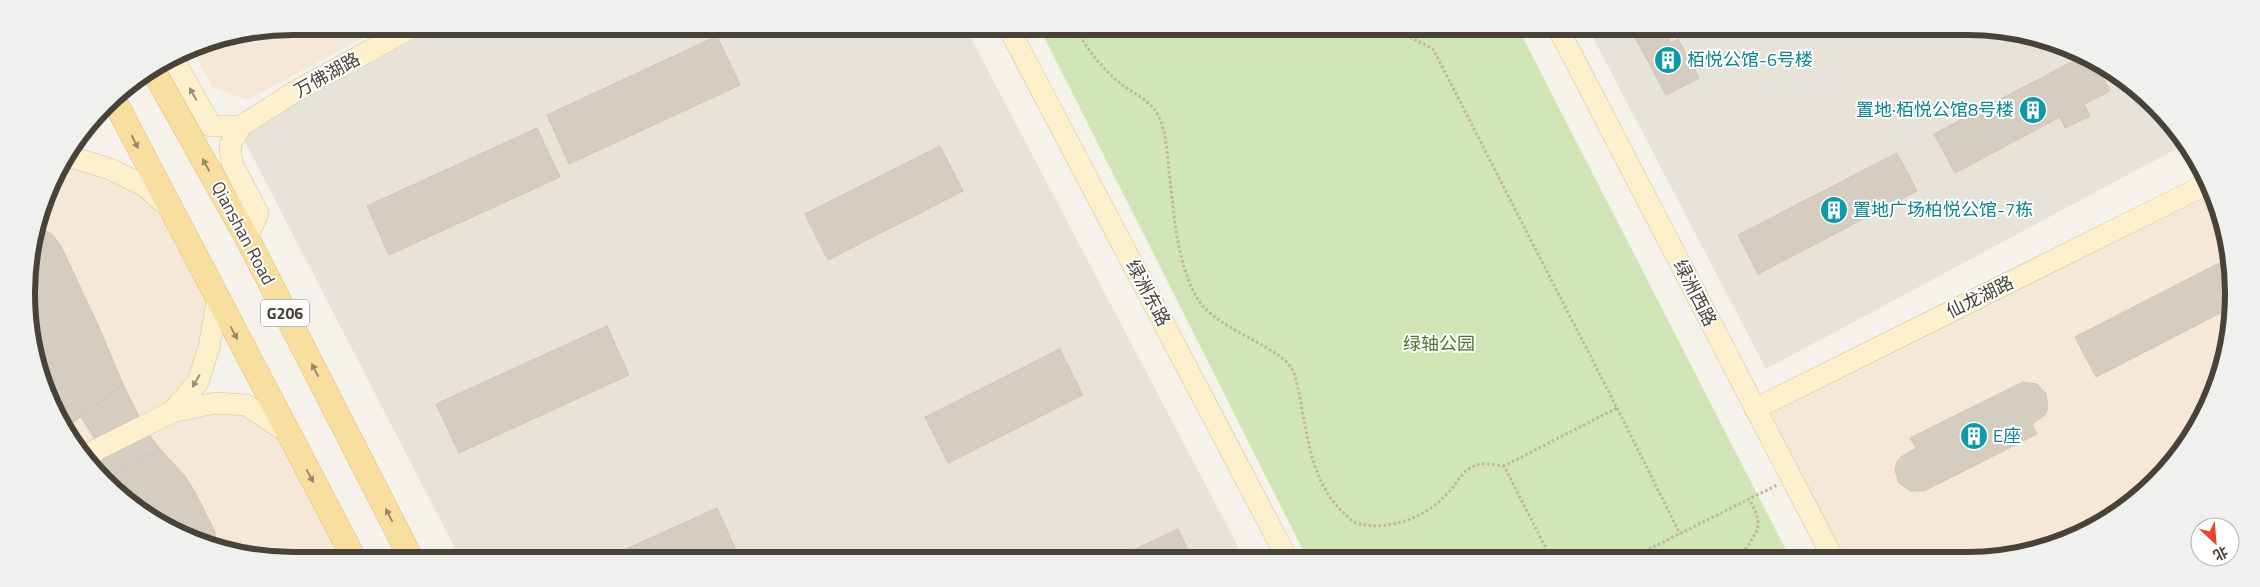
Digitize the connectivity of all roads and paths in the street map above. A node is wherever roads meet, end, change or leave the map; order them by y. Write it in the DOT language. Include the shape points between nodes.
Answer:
graph roads {
  1 [pos="399,35"];
  2 [pos="1012,35"];
  3 [pos="1079,35"];
  4 [pos="1406,35"];
  5 [pos="1562,35"];
  6 [pos="176,64"];
  7 [pos="156,75"];
  8 [pos="117,105"];
  9 [pos="241,126"];
  10 [pos="74,158"];
  11 [pos="2202,187"];
  12 [pos="170,209"];
  13 [pos="247,238"];
  14 [pos="217,301"];
  15 [pos="1617,408"];
  16 [pos="1755,409"];
  17 [pos="172,412"];
  18 [pos="287,432"];
  19 [pos="90,453"];
  20 [pos="1504,466"];
  21 [pos="1791,478"];
  22 [pos="1749,499"];
  23 [pos="1680,534"];
  24 [pos="351,552"];
  25 [pos="408,552"];
  26 [pos="1284,552"];
  27 [pos="1548,552"];
  28 [pos="1643,552"];
  29 [pos="1744,552"];
  30 [pos="1830,552"];
  1 -- 9 [label="street, 万佛湖路" via="296,91"];
  2 -- 26 [label="street, 绿洲东路"];
  3 -- 20 [label="path" via="1093,58 1120,83 1148,102 1157,114 1166,143 1182,259 1198,299 1222,324 1281,356 1293,371 1308,449 1332,502 1354,522 1376,526 1401,523 1426,512 1448,494 1461,474 1481,464"];
  4 -- 15 [label="path" via="1433,49"];
  5 -- 16 [label="street, 绿洲西路"];
  9 -- 6 [label="street, one-way" via="211,126"];
  13 -- 7 [label="main road, Qianshan Road / G206, one-way"];
  8 -- 12 [label="main road, one-way"];
  9 -- 13 [label="street" via="230,145 232,163 258,213"];
  10 -- 12 [label="street" via="110,168 146,186"];
  11 -- 16 [label="street, 仙龙湖路"];
  12 -- 14 [label="main road"];
  25 -- 13 [label="main road, Qianshan Road / G206, one-way"];
  14 -- 17 [label="street, one-way" via="209,348 198,382"];
  14 -- 18 [label="main road, one-way"];
  15 -- 20 [label="path"];
  15 -- 23 [label="path"];
  16 -- 21 [label="street, 绿洲西路"];
  17 -- 18 [label="street" via="215,403 246,405"];
  17 -- 19 [label="street"];
  18 -- 24 [label="main road, one-way"];
  20 -- 27 [label="path"];
  21 -- 22 [label="path"];
  21 -- 30 [label="street, 绿洲西路"];
  22 -- 23 [label="path"];
  22 -- 29 [label="path" via="1758,515 1758,530"];
  23 -- 28 [label="path"];
}
